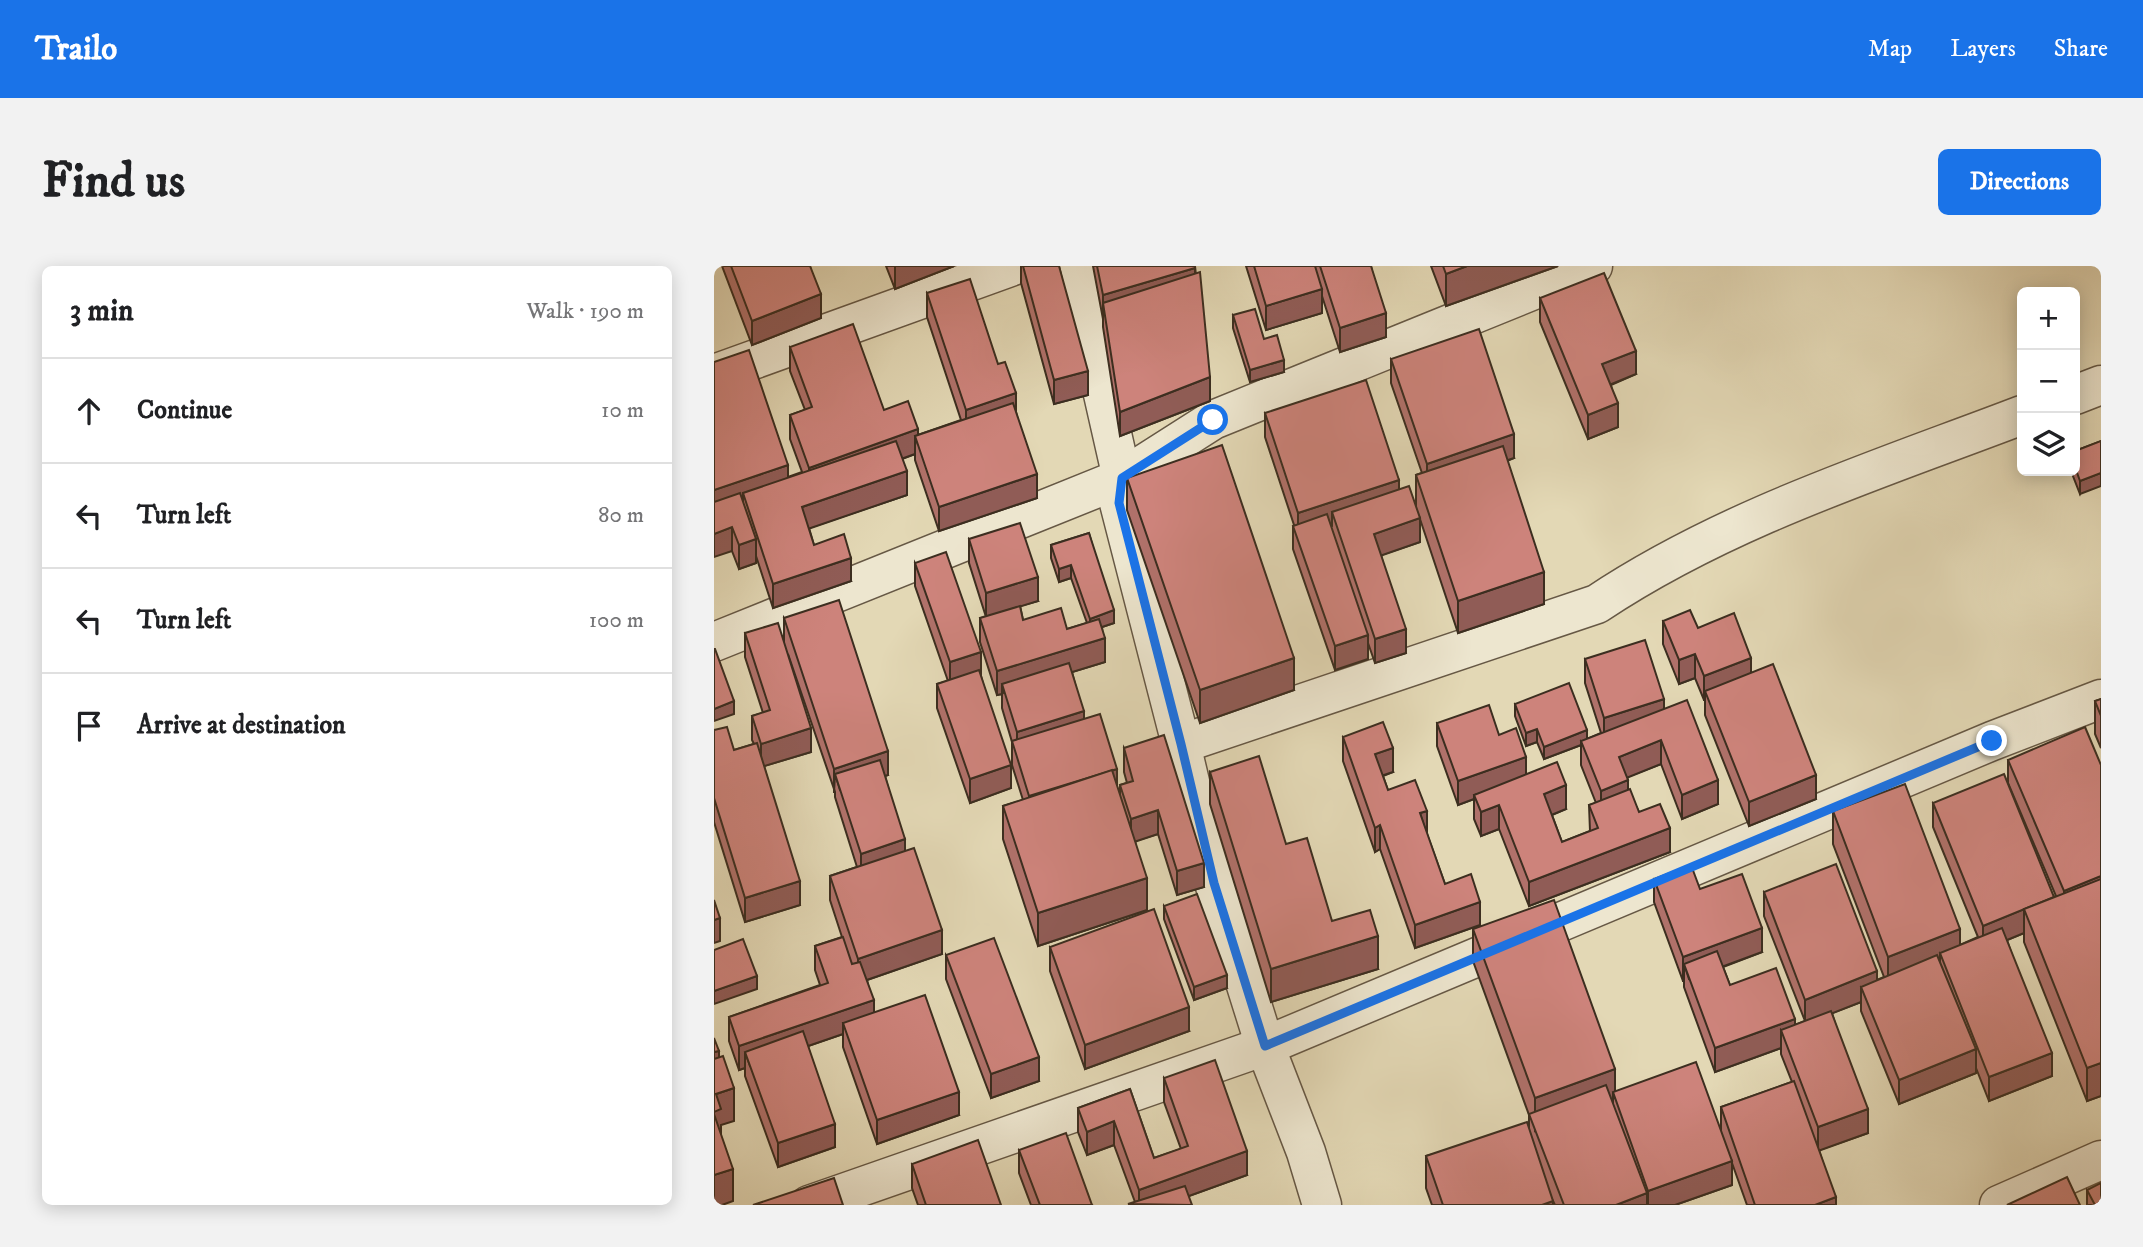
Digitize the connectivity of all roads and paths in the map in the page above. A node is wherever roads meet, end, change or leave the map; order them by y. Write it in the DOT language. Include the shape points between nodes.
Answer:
graph roads {
  1 [pos="1013,266"];
  2 [pos="1074,266"];
  3 [pos="1593,266"];
  4 [pos="714,374"];
  5 [pos="2101,385"];
  6 [pos="2080,393"];
  7 [pos="2017,417"];
  8 [pos="1122,478"];
  9 [pos="714,642"];
  10 [pos="2101,699"];
  11 [pos="1181,744"];
  12 [pos="1265,1046"];
  13 [pos="2101,1160"];
  14 [pos="809,1205"];
  15 [pos="1322,1205"];
  16 [pos="1999,1205"];
  1 -- 4 [label="street"];
  2 -- 8 [label="street"];
  3 -- 8 [label="street" via="1213,420"];
  5 -- 6 [label="street"];
  7 -- 11 [label="street" via="1702,543 1597,604"];
  8 -- 9 [label="street"];
  8 -- 11 [label="street" via="1119,503"];
  10 -- 12 [label="street"];
  11 -- 12 [label="street" via="1214,883"];
  12 -- 14 [label="street"];
  12 -- 15 [label="street"];
  13 -- 16 [label="street"];
}
